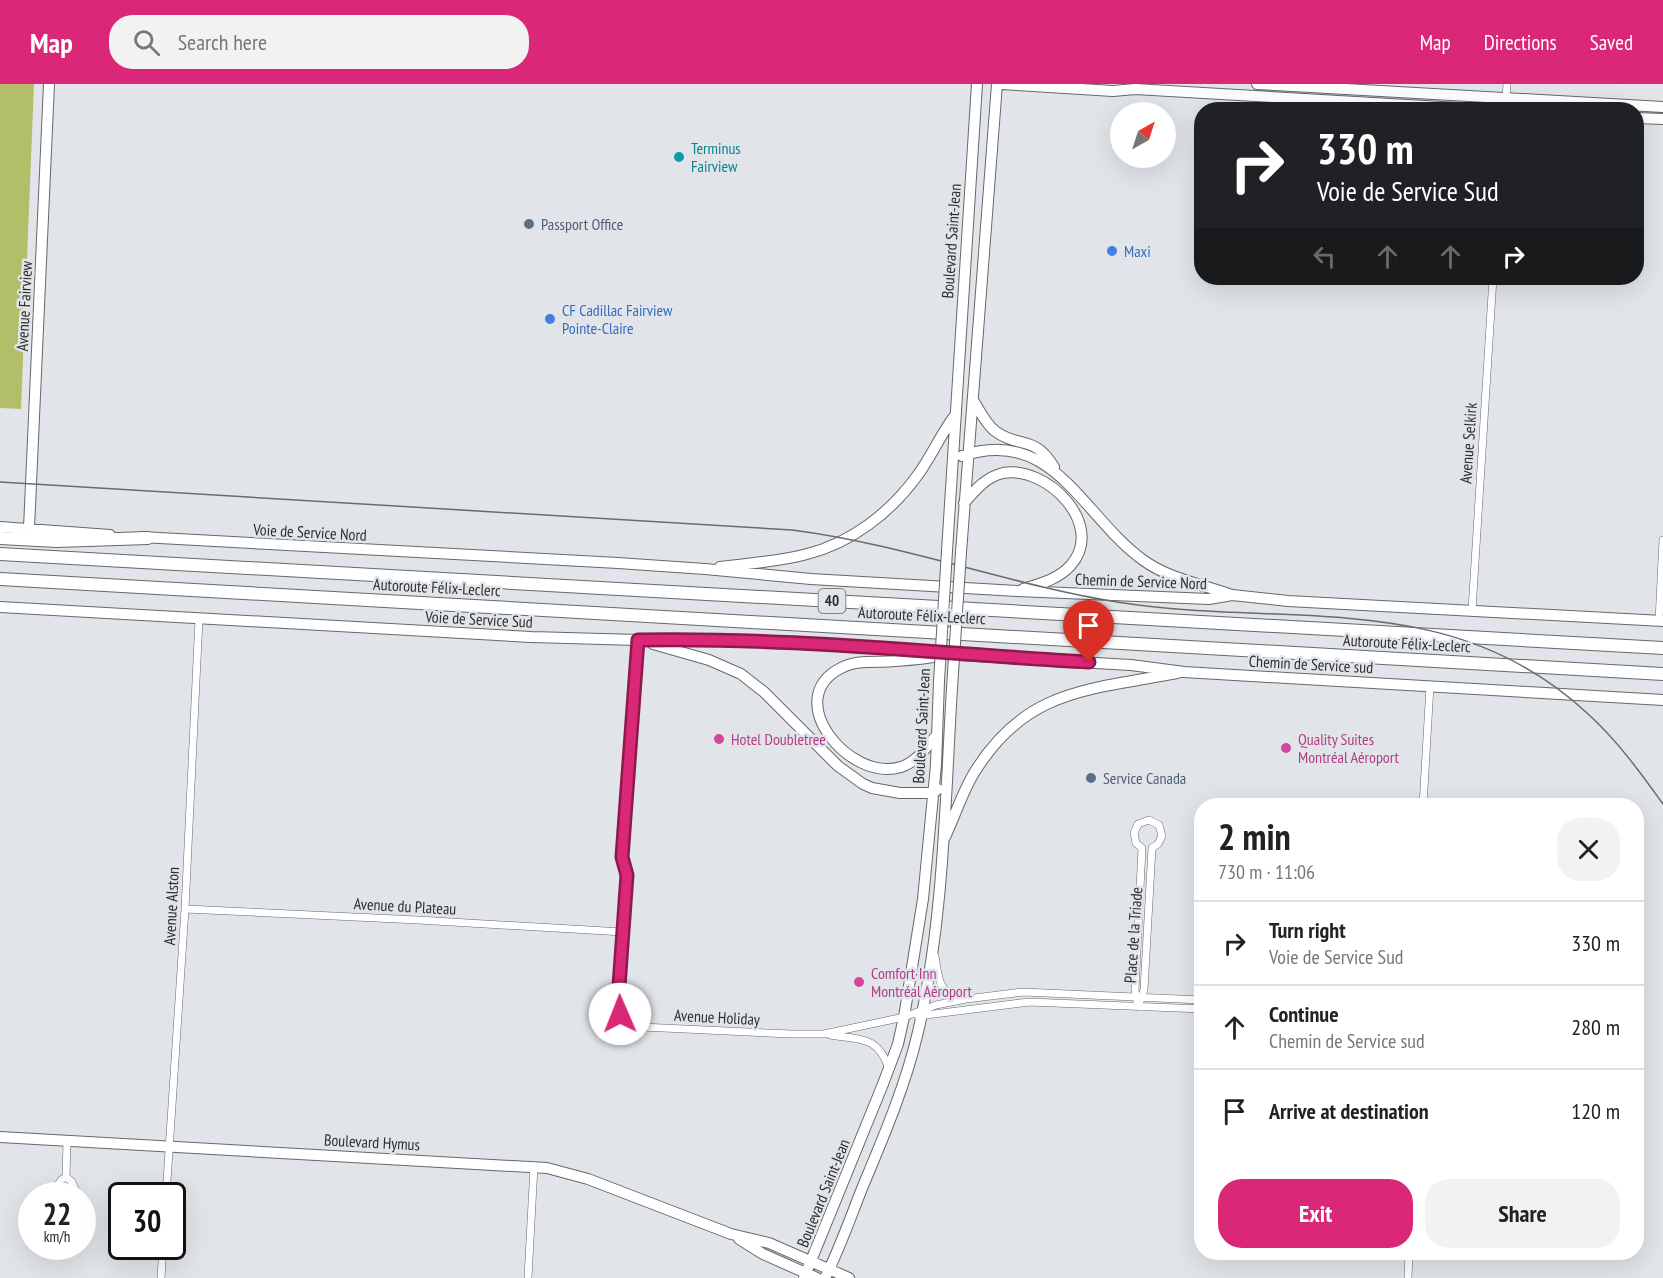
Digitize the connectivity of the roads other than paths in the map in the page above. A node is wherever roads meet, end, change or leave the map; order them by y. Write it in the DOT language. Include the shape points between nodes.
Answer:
graph roads {
  1 [pos="49,84"];
  2 [pos="977,84"];
  3 [pos="1000,84"];
  4 [pos="1257,84"];
  5 [pos="1507,84"];
  6 [pos="1124,87"];
  7 [pos="1385,91"];
  8 [pos="1366,102"];
  9 [pos="1384,102"];
  10 [pos="1487,102"];
  11 [pos="1506,102"];
  12 [pos="1644,107"];
  13 [pos="1663,107"];
  14 [pos="1644,118"];
  15 [pos="1663,119"];
  16 [pos="1493,285"];
  17 [pos="974,400"];
  18 [pos="956,414"];
  19 [pos="967,454"];
  20 [pos="954,459"];
  21 [pos="1057,472"];
  22 [pos="964,503"];
  23 [pos="0,527"];
  24 [pos="29,528"];
  25 [pos="0,538"];
  26 [pos="148,538"];
  27 [pos="1663,540"];
  28 [pos="0,554"];
  29 [pos="618,563"];
  30 [pos="705,569"];
  31 [pos="0,579"];
  32 [pos="1017,591"];
  33 [pos="1232,596"];
  34 [pos="0,607"];
  35 [pos="1472,610"];
  36 [pos="199,619"];
  37 [pos="1661,621"];
  38 [pos="638,640"];
  39 [pos="1663,648"];
  40 [pos="957,655"];
  41 [pos="1184,672"];
  42 [pos="1663,674"];
  43 [pos="1430,686"];
  44 [pos="1663,700"];
  45 [pos="935,737"];
  46 [pos="946,785"];
  47 [pos="933,793"];
  48 [pos="1423,798"];
  49 [pos="942,842"];
  50 [pos="185,909"];
  51 [pos="623,932"];
  52 [pos="933,948"];
  53 [pos="1139,997"];
  54 [pos="966,999"];
  55 [pos="1194,1000"];
  56 [pos="1138,1007"];
  57 [pos="1194,1009"];
  58 [pos="922,1013"];
  59 [pos="904,1017"];
  60 [pos="824,1034"];
  61 [pos="889,1070"];
  62 [pos="0,1137"];
  63 [pos="66,1141"];
  64 [pos="169,1146"];
  65 [pos="534,1167"];
  66 [pos="66,1177"];
  67 [pos="60,1182"];
  68 [pos="72,1182"];
  69 [pos="167,1182"];
  70 [pos="730,1234"];
  71 [pos="162,1260"];
  72 [pos="812,1260"];
  73 [pos="1409,1260"];
  74 [pos="828,1274"];
  75 [pos="805,1275"];
  76 [pos="161,1278"];
  77 [pos="528,1278"];
  78 [pos="817,1278"];
  79 [pos="849,1278"];
  80 [pos="1408,1278"];
  1 -- 24 [label="main road, Avenue Fairview"];
  2 -- 18 [label="main road, Boulevard Saint-Jean"];
  3 -- 6 [label="main road" via="1113,92"];
  3 -- 17 [label="main road, Boulevard Saint-Jean"];
  4 -- 7 [label="main road"];
  5 -- 11 [label="street"];
  6 -- 8 [label="main road"];
  7 -- 9 [label="main road"];
  7 -- 10 [label="main road"];
  12 -- 13 [label="main road"];
  14 -- 15 [label="main road"];
  16 -- 35 [label="street, Avenue Selkirk"];
  17 -- 19 [label="main road, Boulevard Saint-Jean"];
  17 -- 21 [label="main road" via="992,428 1046,453"];
  18 -- 20 [label="main road, Boulevard Saint-Jean"];
  18 -- 30 [label="main road" via="906,491 884,513 851,536 804,555"];
  19 -- 20 [label="main road"];
  19 -- 21 [label="main road" via="1009,450 1036,459"];
  19 -- 22 [label="main road, Boulevard Saint-Jean"];
  20 -- 45 [label="main road, Boulevard Saint-Jean, bridge"];
  21 -- 33 [label="main road" via="1141,559 1172,576"];
  22 -- 32 [label="main road" via="990,478 1018,473 1052,488 1074,512 1082,537 1075,560 1058,576"];
  22 -- 46 [label="main road, Boulevard Saint-Jean, bridge"];
  23 -- 24 [label="main road, Voie de Service Nord"];
  24 -- 26 [label="main road, Voie de Service Nord"];
  25 -- 26 [label="highway"];
  26 -- 29 [label="main road, Voie de Service Nord"];
  27 -- 37 [label="street"];
  28 -- 39 [label="highway, Autoroute Félix-Leclerc / 40"];
  29 -- 30 [label="main road, Chemin de Service Nord"];
  30 -- 32 [label="main road, Chemin de Service Nord"];
  31 -- 42 [label="highway, Autoroute Félix-Leclerc / 40"];
  32 -- 33 [label="main road, Chemin de Service Nord" via="1209,599"];
  33 -- 35 [label="main road, Chemin de Service Nord"];
  34 -- 36 [label="main road, Voie de Service Sud"];
  35 -- 37 [label="main road, Chemin de Service Nord"];
  36 -- 38 [label="main road, Voie de Service Sud"];
  36 -- 50 [label="street, Avenue Alston"];
  38 -- 40 [label="main road, Voie de Service Sud" via="828,645"];
  38 -- 47 [label="main road" via="698,656 741,674 838,766 864,784 890,792"];
  38 -- 51 [label="street, Avenue Holiday" via="622,857 627,870"];
  40 -- 41 [label="main road, Chemin de Service sud"];
  40 -- 45 [label="main road" via="850,664 822,686 819,715 830,738 851,757 886,769 903,766"];
  41 -- 43 [label="main road, Chemin de Service sud"];
  41 -- 49 [label="main road" via="1074,692 1030,714 998,742 978,767"];
  43 -- 44 [label="main road, Chemin de Service sud"];
  43 -- 48 [label="street"];
  45 -- 47 [label="main road, Boulevard Saint-Jean"];
  46 -- 47 [label="main road"];
  46 -- 49 [label="main road, Boulevard Saint-Jean"];
  47 -- 59 [label="main road, Boulevard Saint-Jean" via="919,932"];
  49 -- 52 [label="main road, Boulevard Saint-Jean"];
  50 -- 51 [label="street, Avenue du Plateau"];
  50 -- 64 [label="street, Avenue Alston"];
  51 -- 60 [label="street, Avenue Holiday" via="618,1006 629,1024"];
  52 -- 54 [label="street" via="942,987 949,994"];
  52 -- 58 [label="main road, Boulevard Saint-Jean"];
  53 -- 53 [label="street, Place de la Triade" via="1144,990 1152,848 1160,843 1162,834 1157,824 1149,820 1140,822 1134,831 1135,841 1143,848 1135,986"];
  53 -- 54 [label="street, Avenue Holiday" via="1029,992"];
  53 -- 55 [label="street, Avenue Holiday"];
  53 -- 56 [label="street, Place de la Triade"];
  54 -- 58 [label="street, Avenue Holiday"];
  56 -- 57 [label="street, Avenue Holiday"];
  56 -- 58 [label="street, Avenue Holiday" via="1029,1002"];
  58 -- 59 [label="street, Avenue Holiday"];
  58 -- 74 [label="main road, Boulevard Saint-Jean" via="897,1099"];
  59 -- 60 [label="street, Avenue Holiday"];
  59 -- 61 [label="main road, Boulevard Saint-Jean"];
  60 -- 61 [label="street" via="872,1042"];
  61 -- 72 [label="main road, Boulevard Saint-Jean"];
  62 -- 63 [label="main road, Boulevard Hymus"];
  63 -- 64 [label="main road, Boulevard Hymus"];
  63 -- 66 [label="street"];
  64 -- 65 [label="main road, Boulevard Hymus"];
  64 -- 69 [label="street, Avenue Alston"];
  65 -- 70 [label="main road, Boulevard Hymus" via="588,1179"];
  65 -- 77 [label="street"];
  66 -- 67 [label="street"];
  66 -- 68 [label="street"];
  70 -- 72 [label="main road, Boulevard Hymus" via="769,1243"];
  70 -- 75 [label="main road, Boulevard Hymus"];
  71 -- 76 [label="street"];
  72 -- 74 [label="main road, Boulevard Hymus"];
  72 -- 75 [label="main road, Boulevard Saint-Jean"];
  73 -- 80 [label="street"];
  74 -- 79 [label="main road, Boulevard Hymus"];
  75 -- 78 [label="main road, Boulevard Hymus"];
}
